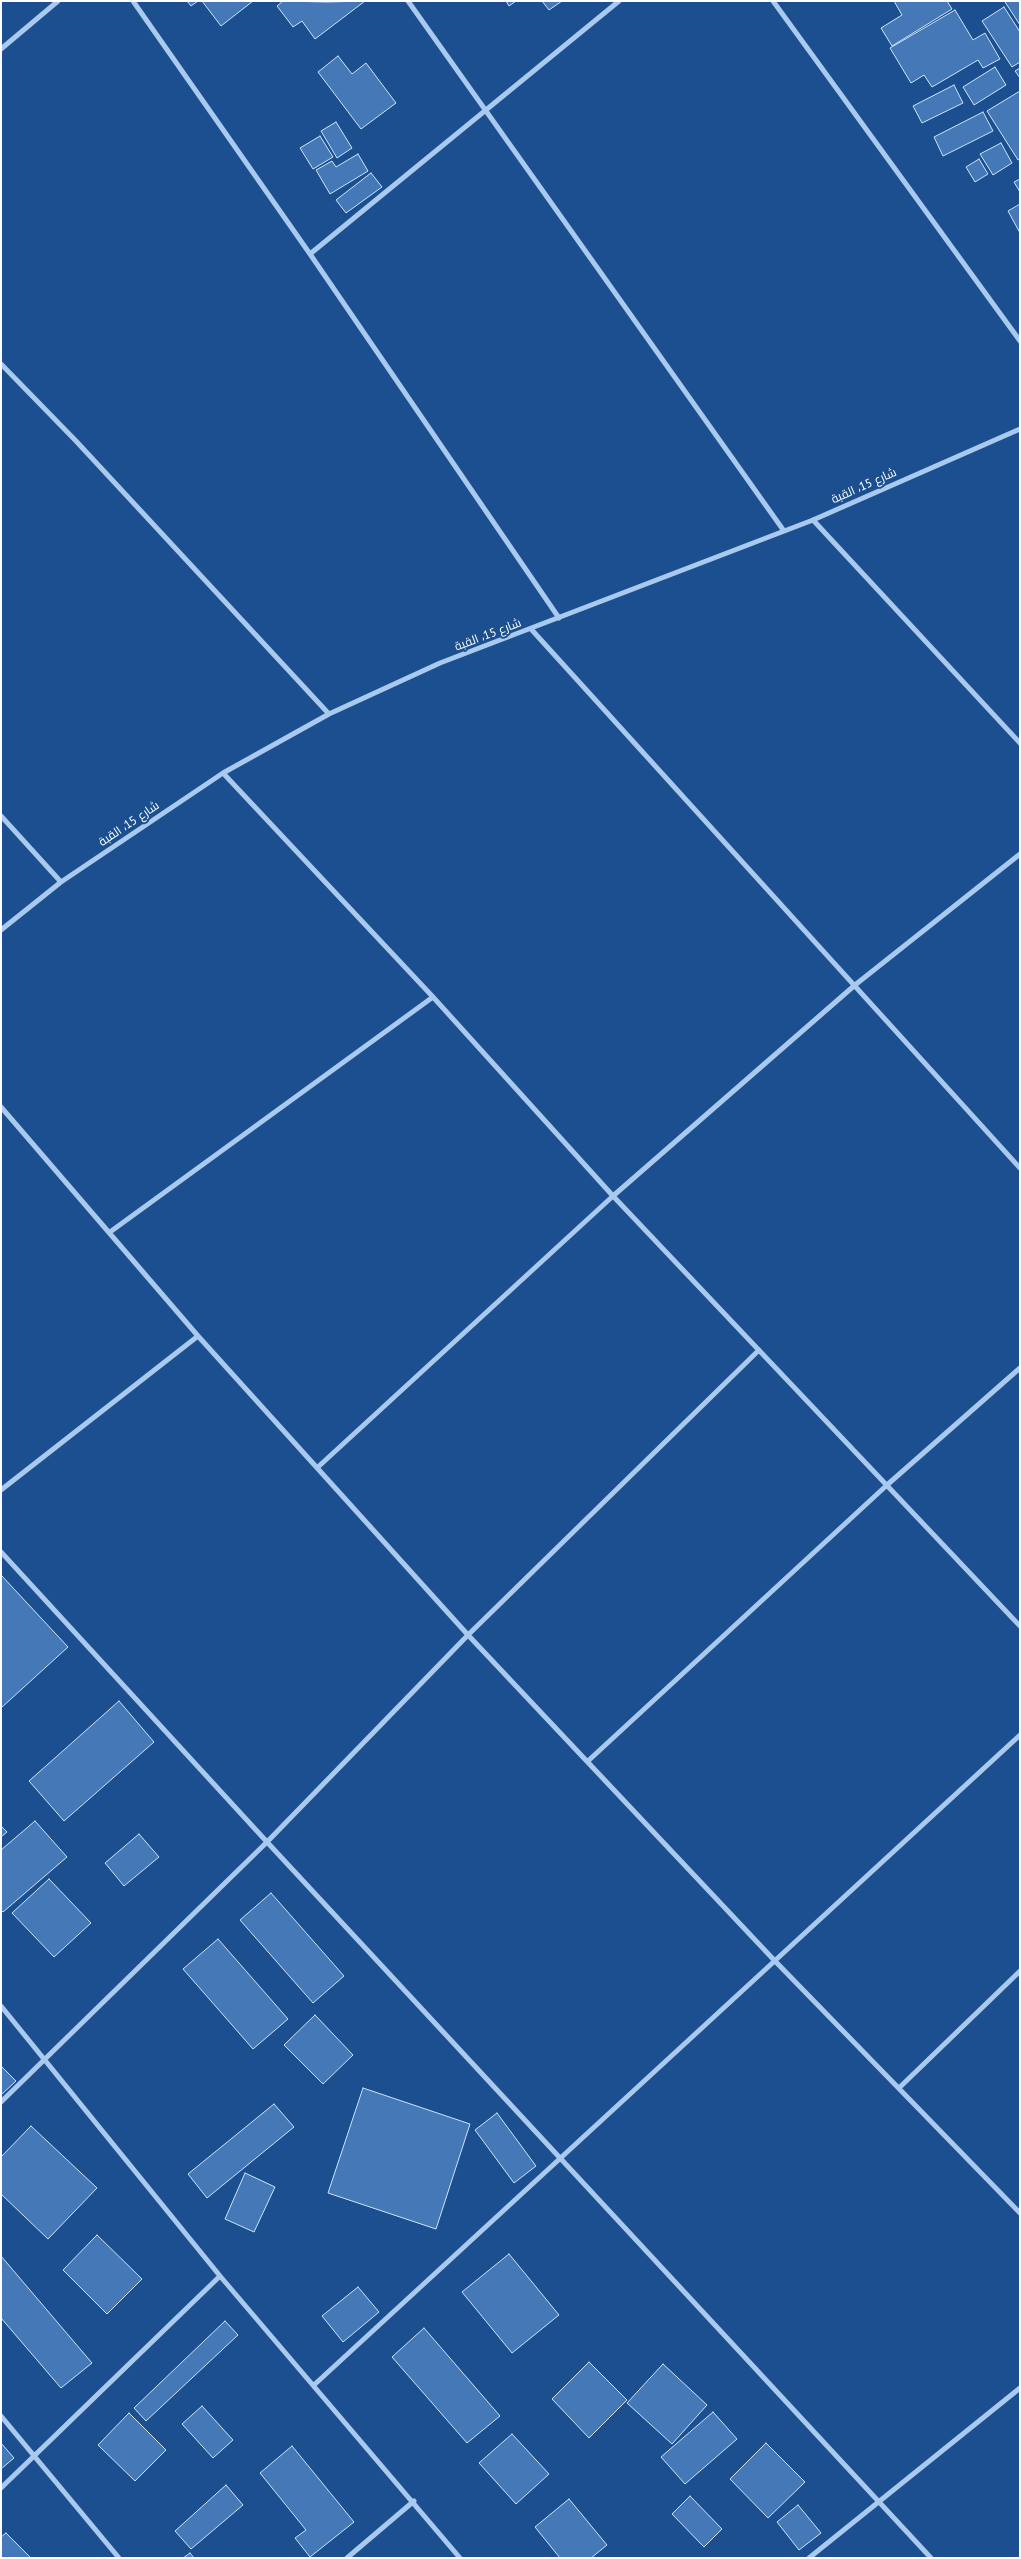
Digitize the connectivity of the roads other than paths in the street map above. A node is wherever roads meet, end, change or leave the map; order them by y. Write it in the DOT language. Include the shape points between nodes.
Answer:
graph roads {
  1 [pos="58,1"];
  2 [pos="133,1"];
  3 [pos="408,1"];
  4 [pos="619,1"];
  5 [pos="773,1"];
  6 [pos="1,49"];
  7 [pos="484,110"];
  8 [pos="310,254"];
  9 [pos="1020,341"];
  10 [pos="1,364"];
  11 [pos="1020,429"];
  12 [pos="813,520"];
  13 [pos="784,531"];
  14 [pos="559,618"];
  15 [pos="531,629"];
  16 [pos="329,714"];
  17 [pos="1020,744"];
  18 [pos="223,773"];
  19 [pos="1,816"];
  20 [pos="1020,854"];
  21 [pos="61,882"];
  22 [pos="1,930"];
  23 [pos="855,985"];
  24 [pos="433,997"];
  25 [pos="1,1107"];
  26 [pos="1020,1168"];
  27 [pos="613,1196"];
  28 [pos="110,1232"];
  29 [pos="198,1336"];
  30 [pos="759,1350"];
  31 [pos="1020,1368"];
  32 [pos="318,1467"];
  33 [pos="887,1485"];
  34 [pos="1,1490"];
  35 [pos="1,1552"];
  36 [pos="1020,1626"];
  37 [pos="468,1635"];
  38 [pos="1020,1735"];
  39 [pos="588,1761"];
  40 [pos="267,1842"];
  41 [pos="774,1960"];
  42 [pos="1020,1971"];
  43 [pos="1,2006"];
  44 [pos="44,2059"];
  45 [pos="899,2088"];
  46 [pos="1,2102"];
  47 [pos="559,2158"];
  48 [pos="1020,2213"];
  49 [pos="220,2276"];
  50 [pos="314,2385"];
  51 [pos="1020,2388"];
  52 [pos="1,2416"];
  53 [pos="35,2456"];
  54 [pos="1,2488"];
  55 [pos="414,2501"];
  56 [pos="880,2501"];
  57 [pos="119,2558"];
  58 [pos="347,2558"];
  59 [pos="460,2558"];
  60 [pos="809,2558"];
  61 [pos="931,2558"];
  1 -- 6 [label="street"];
  2 -- 8 [label="street"];
  3 -- 7 [label="street"];
  4 -- 7 [label="street"];
  5 -- 9 [label="street"];
  7 -- 8 [label="street"];
  7 -- 13 [label="street"];
  8 -- 14 [label="street"];
  10 -- 16 [label="street" via="76,440"];
  11 -- 12 [label="street, شارع 15، القبة"];
  12 -- 13 [label="street, شارع 15، القبة"];
  12 -- 17 [label="street"];
  13 -- 14 [label="street, شارع 15، القبة"];
  14 -- 15 [label="street, شارع 15، القبة"];
  15 -- 16 [label="street, شارع 15، القبة" via="440,663"];
  15 -- 23 [label="street"];
  16 -- 18 [label="street, شارع 15، القبة"];
  18 -- 21 [label="street, شارع 15، القبة"];
  18 -- 24 [label="street"];
  19 -- 21 [label="street"];
  20 -- 23 [label="street"];
  21 -- 22 [label="street, شارع 15، القبة"];
  23 -- 26 [label="street"];
  23 -- 27 [label="street"];
  24 -- 27 [label="street"];
  24 -- 28 [label="street"];
  25 -- 28 [label="street"];
  27 -- 30 [label="street"];
  27 -- 32 [label="street"];
  28 -- 29 [label="street"];
  29 -- 32 [label="street"];
  29 -- 34 [label="street"];
  30 -- 33 [label="street"];
  30 -- 37 [label="street"];
  31 -- 33 [label="street"];
  32 -- 37 [label="street"];
  33 -- 36 [label="street"];
  33 -- 39 [label="street"];
  35 -- 40 [label="street"];
  37 -- 39 [label="street"];
  37 -- 40 [label="street"];
  38 -- 41 [label="street"];
  39 -- 41 [label="street"];
  40 -- 44 [label="street"];
  40 -- 47 [label="street"];
  41 -- 45 [label="street"];
  41 -- 47 [label="street"];
  42 -- 45 [label="street"];
  43 -- 44 [label="street"];
  44 -- 46 [label="street"];
  44 -- 49 [label="street"];
  45 -- 48 [label="street"];
  47 -- 50 [label="street"];
  47 -- 56 [label="street"];
  49 -- 50 [label="street"];
  49 -- 53 [label="street"];
  50 -- 55 [label="street"];
  51 -- 56 [label="street"];
  52 -- 53 [label="street"];
  53 -- 54 [label="street"];
  53 -- 57 [label="street"];
  55 -- 58 [label="street"];
  55 -- 59 [label="street"];
  56 -- 60 [label="street"];
  56 -- 61 [label="street"];
}
